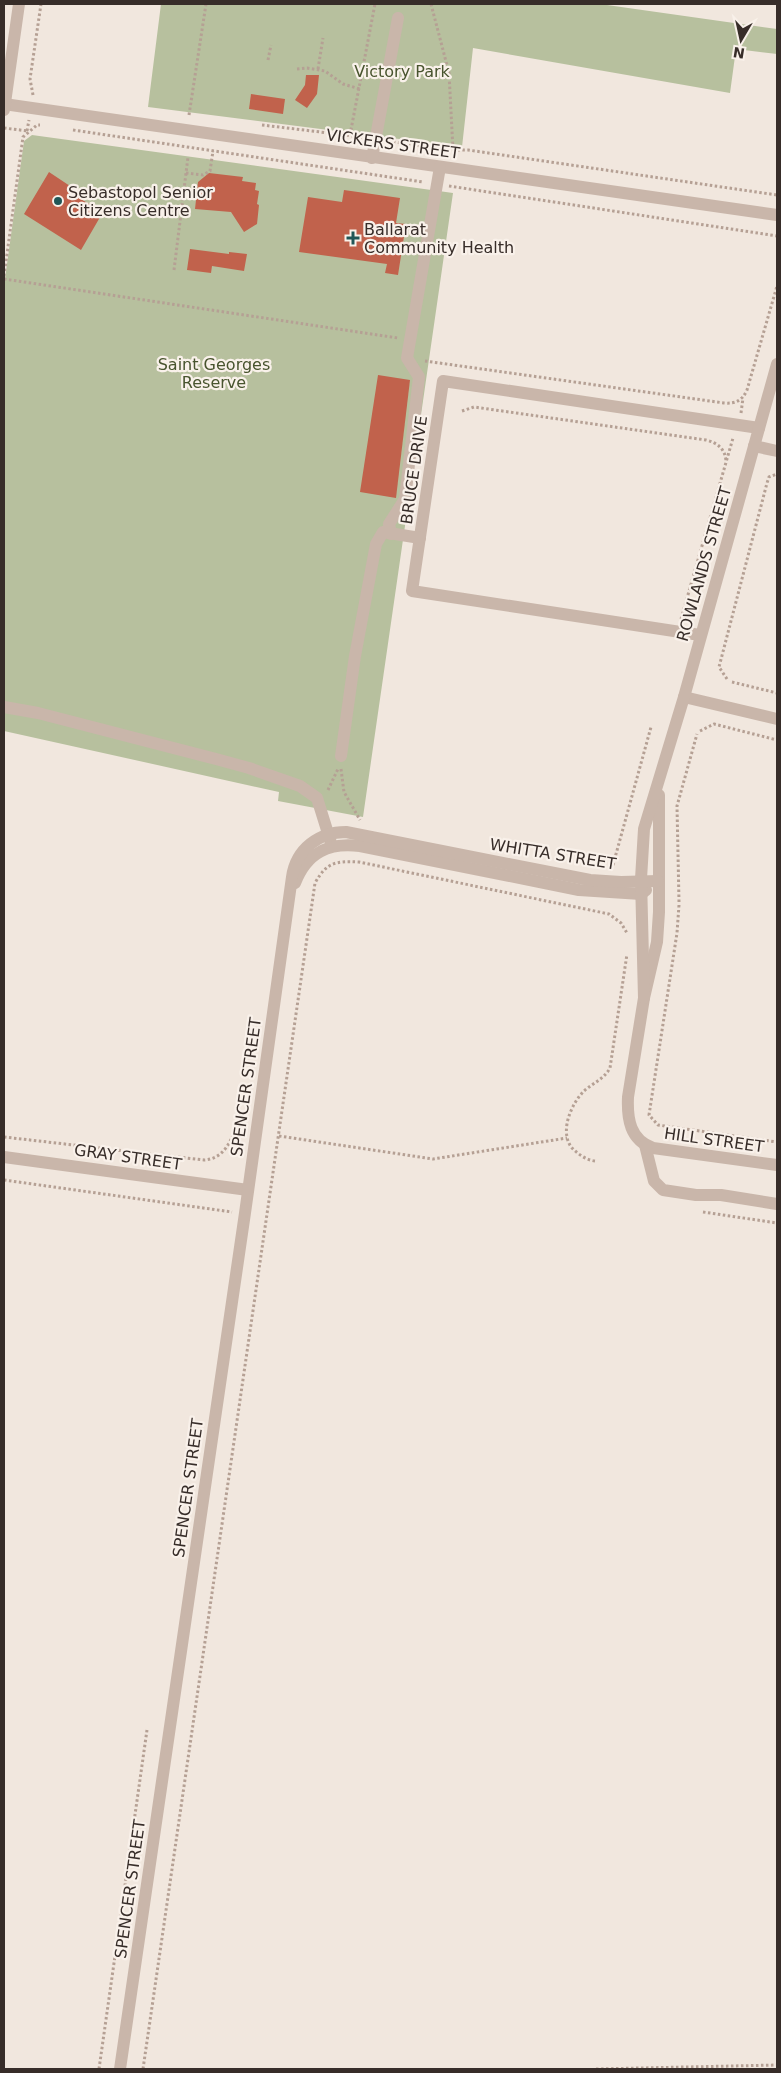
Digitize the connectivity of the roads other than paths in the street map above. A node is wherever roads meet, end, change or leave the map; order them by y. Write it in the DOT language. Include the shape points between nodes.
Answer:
graph roads {
  1 [pos="18,4"];
  2 [pos="398,18"];
  3 [pos="4,106"];
  4 [pos="372,158"];
  5 [pos="440,167"];
  6 [pos="777,215"];
  7 [pos="777,364"];
  8 [pos="758,428"];
  9 [pos="754,446"];
  10 [pos="777,451"];
  11 [pos="391,534"];
  12 [pos="420,538"];
  13 [pos="700,635"];
  14 [pos="684,697"];
  15 [pos="4,707"];
  16 [pos="777,719"];
  17 [pos="341,756"];
  18 [pos="662,774"];
  19 [pos="330,840"];
  20 [pos="306,855"];
  21 [pos="641,880"];
  22 [pos="658,881"];
  23 [pos="641,894"];
  24 [pos="658,923"];
  25 [pos="642,929"];
  26 [pos="657,937"];
  27 [pos="644,998"];
  28 [pos="624,1124"];
  29 [pos="645,1145"];
  30 [pos="4,1157"];
  31 [pos="777,1165"];
  32 [pos="248,1190"];
  33 [pos="777,1204"];
  34 [pos="120,2069"];
  1 -- 3 [label="street"];
  2 -- 4 [label="street"];
  3 -- 4 [label="street, VICKERS STREET"];
  4 -- 5 [label="street, VICKERS STREET"];
  5 -- 6 [label="street, VICKERS STREET"];
  5 -- 11 [label="street" via="407,358 419,377 405,499 389,524"];
  7 -- 8 [label="street, ROWLANDS STREET"];
  8 -- 9 [label="street, ROWLANDS STREET"];
  8 -- 12 [label="street, BRUCE DRIVE" via="443,381"];
  9 -- 10 [label="street"];
  9 -- 13 [label="street, ROWLANDS STREET"];
  11 -- 12 [label="street"];
  11 -- 17 [label="street" via="383,532 376,544"];
  12 -- 13 [label="street, BRUCE DRIVE" via="412,591"];
  13 -- 14 [label="street, ROWLANDS STREET"];
  14 -- 16 [label="street"];
  14 -- 18 [label="street, ROWLANDS STREET"];
  15 -- 19 [label="street" via="249,768 300,786 320,804"];
  18 -- 21 [label="street, ROWLANDS STREET" via="644,830"];
  18 -- 22 [label="street, ROWLANDS STREET" via="658,806"];
  19 -- 20 [label="street, WHITTA STREET"];
  19 -- 21 [label="street, WHITTA STREET" via="342,832 359,834 581,878 606,882"];
  19 -- 23 [label="street, WHITTA STREET" via="579,890"];
  20 -- 32 [label="street, SPENCER STREET" via="288,912"];
  21 -- 22 [label="street, WHITTA STREET"];
  21 -- 23 [label="street, ROWLANDS STREET"];
  22 -- 23 [label="street"];
  22 -- 24 [label="street, ROWLANDS STREET"];
  23 -- 25 [label="street, ROWLANDS STREET"];
  24 -- 25 [label="street"];
  24 -- 26 [label="street, ROWLANDS STREET"];
  25 -- 26 [label="street"];
  25 -- 27 [label="street, ROWLANDS STREET"];
  26 -- 27 [label="street, ROWLANDS STREET"];
  27 -- 28 [label="street, ROWLANDS STREET"];
  28 -- 29 [label="street, HILL STREET"];
  29 -- 31 [label="street, HILL STREET"];
  29 -- 33 [label="street" via="654,1181 663,1190"];
  30 -- 32 [label="street, GRAY STREET"];
  32 -- 34 [label="street, SPENCER STREET"];
}
